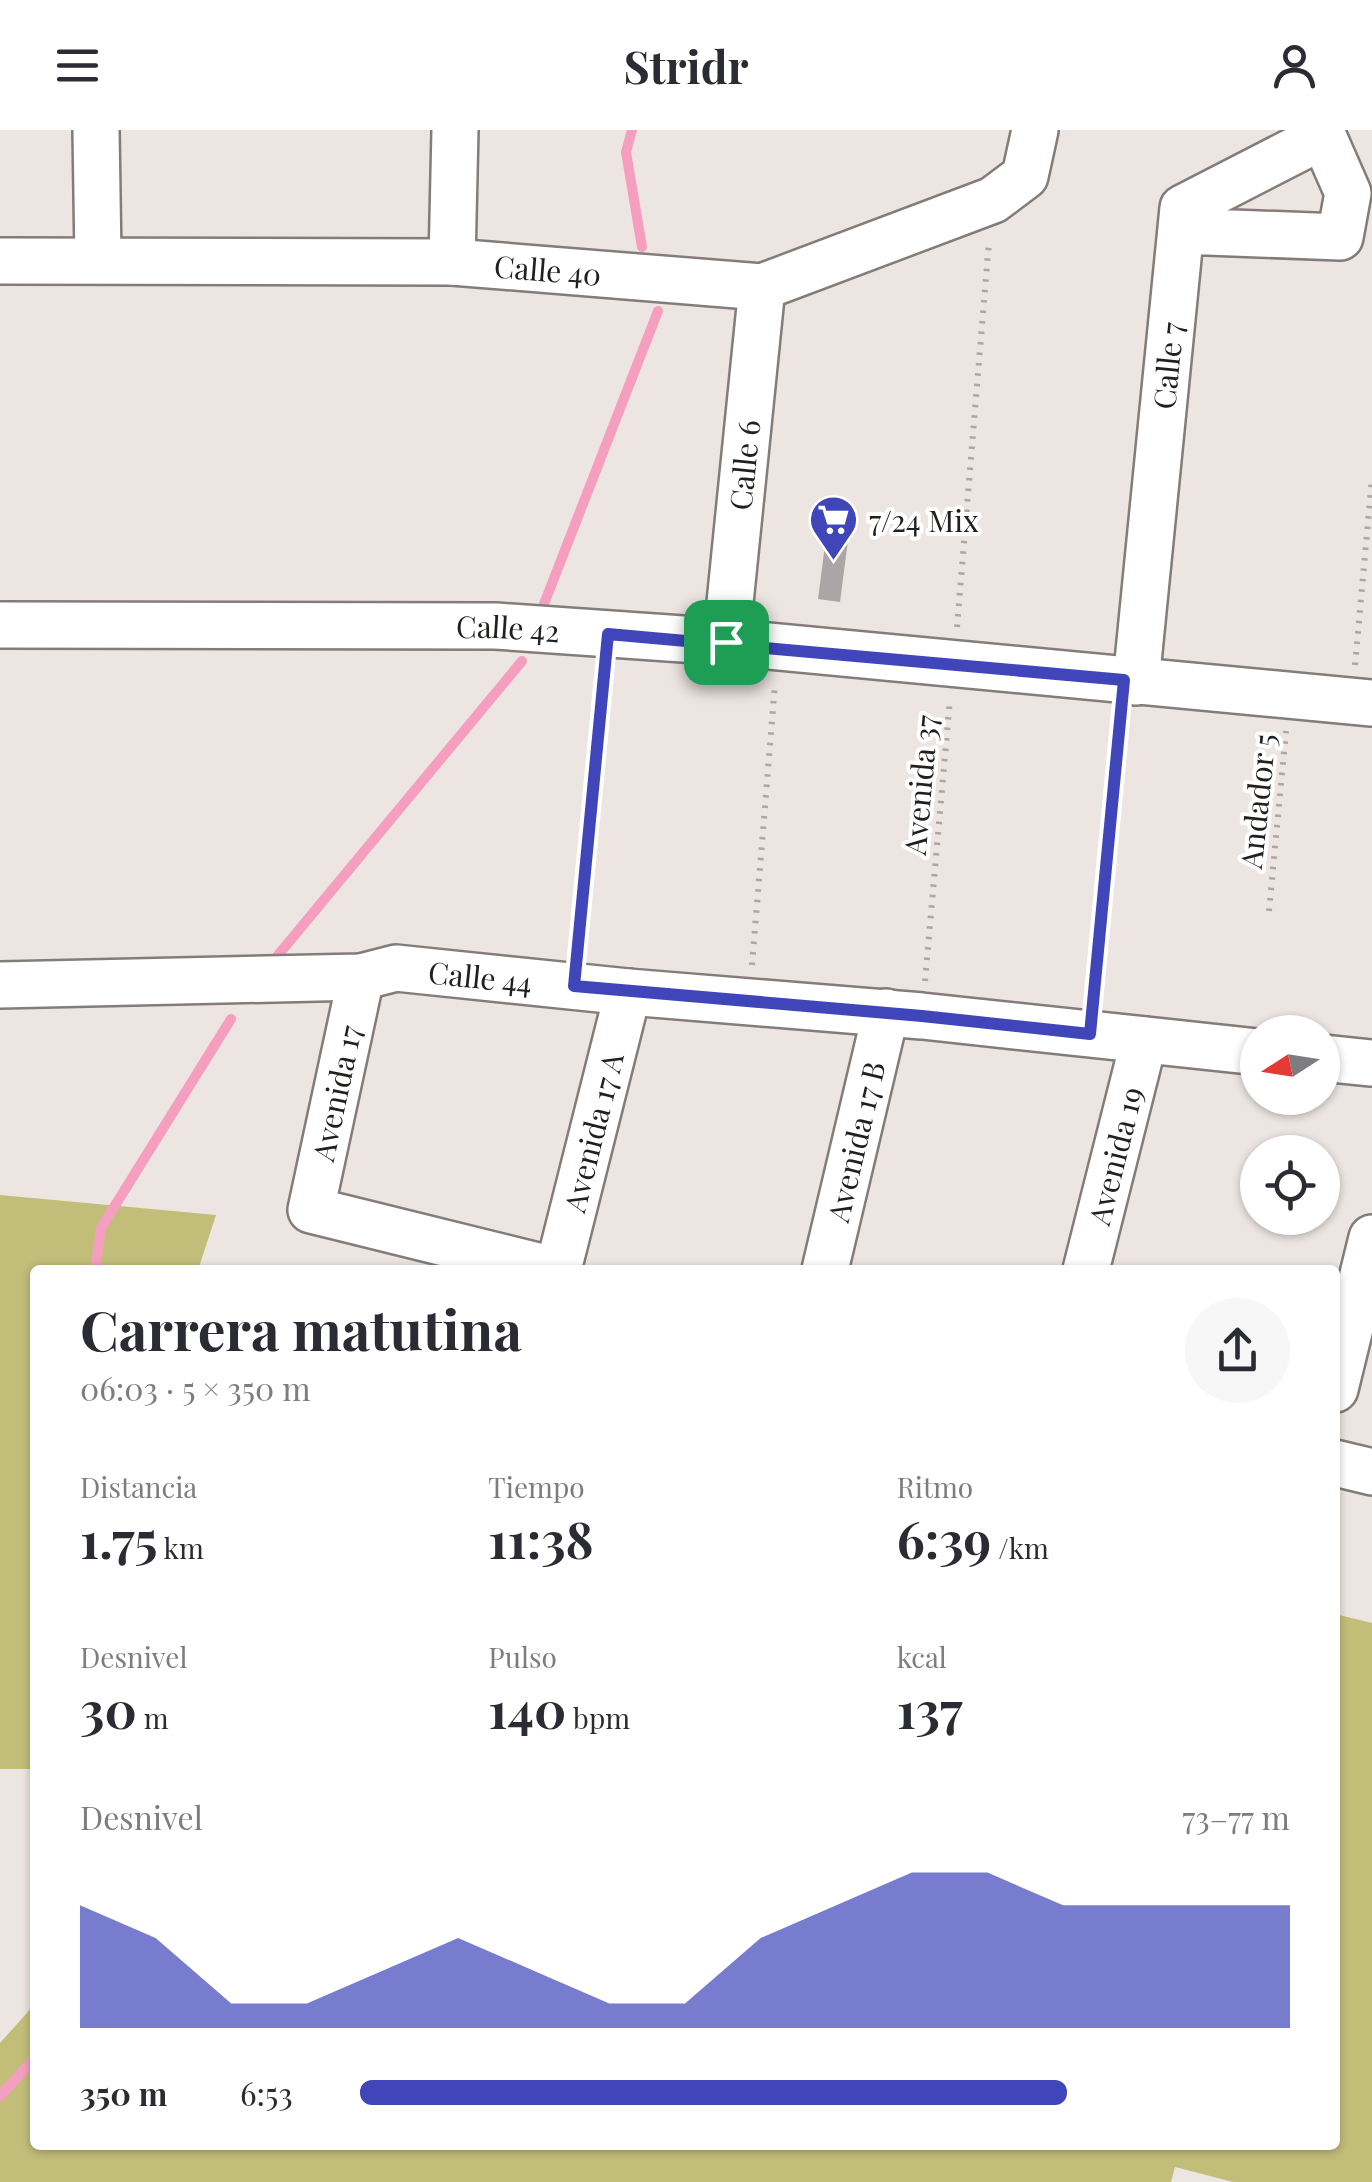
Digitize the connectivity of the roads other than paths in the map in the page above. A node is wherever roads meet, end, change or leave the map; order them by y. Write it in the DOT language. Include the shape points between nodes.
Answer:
graph roads {
  1 [pos="96,130"];
  2 [pos="455,130"];
  3 [pos="1035,130"];
  4 [pos="1180,231"];
  5 [pos="98,259"];
  6 [pos="0,261"];
  7 [pos="452,262"];
  8 [pos="762,287"];
  9 [pos="0,625"];
  10 [pos="726,642"];
  11 [pos="1130,681"];
  12 [pos="1362,702"];
  13 [pos="361,976"];
  14 [pos="0,985"];
  15 [pos="628,992"];
  16 [pos="904,1014"];
  17 [pos="1144,1040"];
  18 [pos="1240,1050"];
  19 [pos="1340,1060"];
  20 [pos="1372,1063"];
  21 [pos="1372,1238"];
  22 [pos="536,1265"];
  23 [pos="557,1265"];
  24 [pos="826,1265"];
  25 [pos="1087,1265"];
  26 [pos="1340,1369"];
  27 [pos="1340,1464"];
  28 [pos="1372,1472"];
  1 -- 5 [label="street"];
  2 -- 7 [label="street"];
  3 -- 8 [label="street, Calle 40" via="1024,176 992,200"];
  4 -- 4 [label="street" via="1182,208 1323,136 1348,192 1340,237"];
  4 -- 11 [label="street, Calle 7"];
  5 -- 6 [label="street, Calle 40"];
  5 -- 7 [label="street, Calle 40"];
  7 -- 8 [label="street, Calle 40"];
  8 -- 10 [label="street, Calle 6"];
  9 -- 10 [label="street, Calle 42" via="496,626"];
  10 -- 11 [label="street, Calle 42"];
  11 -- 12 [label="street, Calle 42"];
  13 -- 14 [label="street, Calle 44"];
  13 -- 15 [label="street, Calle 44" via="396,968"];
  13 -- 22 [label="street, Avenida 17" via="311,1210"];
  15 -- 16 [label="street, Calle 44"];
  15 -- 23 [label="street, Avenida 17 A"];
  16 -- 17 [label="street, Calle 44"];
  16 -- 24 [label="street, Avenida 17 B"];
  17 -- 18 [label="street, Calle 44"];
  17 -- 25 [label="street, Avenida 19"];
  19 -- 20 [label="street"];
  21 -- 26 [label="street"];
  27 -- 28 [label="street"];
}
